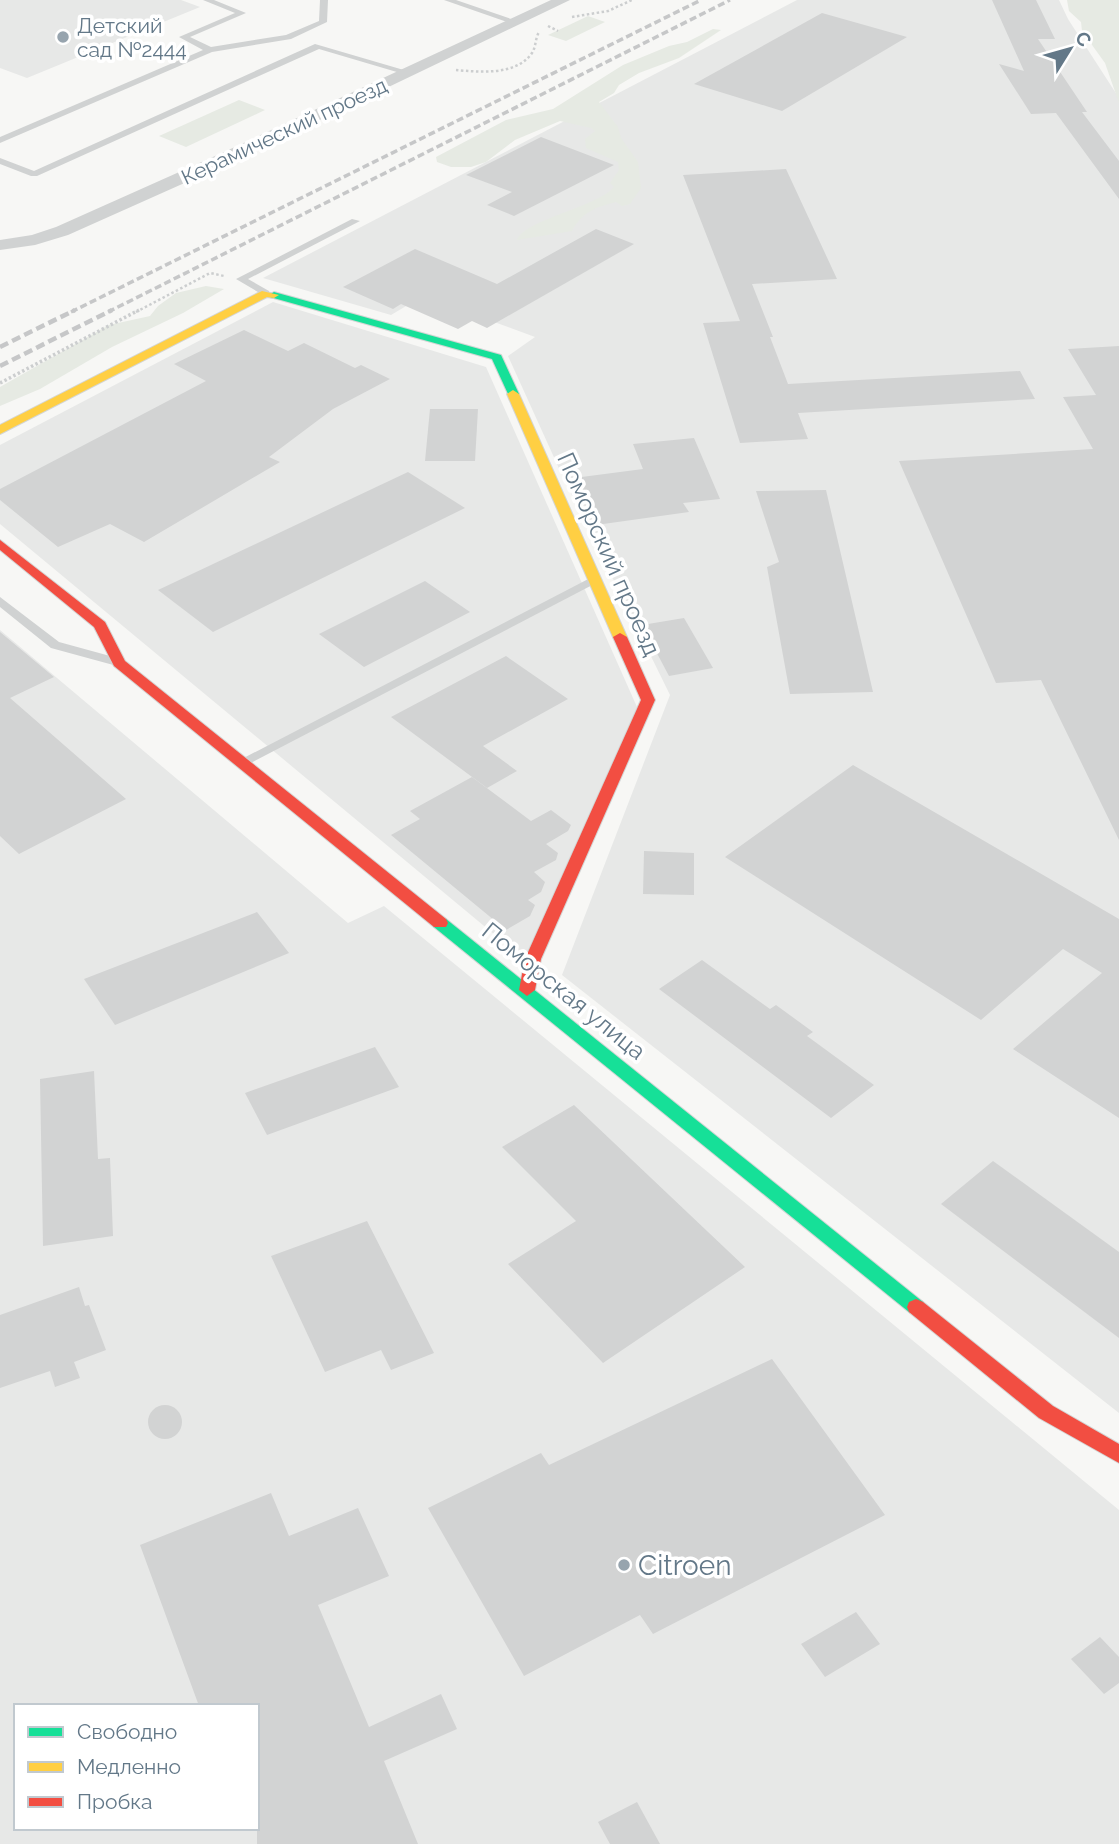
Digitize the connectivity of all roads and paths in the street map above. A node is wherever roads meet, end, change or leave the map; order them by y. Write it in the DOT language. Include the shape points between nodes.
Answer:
graph roads {
  1 [pos="207,0"];
  2 [pos="324,0"];
  3 [pos="448,0"];
  4 [pos="563,0"];
  5 [pos="632,0"];
  6 [pos="571,17"];
  7 [pos="559,21"];
  8 [pos="516,22"];
  9 [pos="288,37"];
  10 [pos="318,46"];
  11 [pos="210,50"];
  12 [pos="450,69"];
  13 [pos="410,73"];
  14 [pos="0,140"];
  15 [pos="0,161"];
  16 [pos="355,220"];
  17 [pos="0,245"];
  18 [pos="241,279"];
  19 [pos="266,293"];
  20 [pos="0,383"];
  21 [pos="0,430"];
  22 [pos="0,544"];
  23 [pos="8,560"];
  24 [pos="596,579"];
  25 [pos="0,601"];
  26 [pos="119,663"];
  27 [pos="242,762"];
  28 [pos="527,990"];
  29 [pos="1119,1454"];
  1 -- 11 [label="lane" via="242,13 183,37"];
  2 -- 9 [label="lane" via="323,22"];
  3 -- 8 [label="lane"];
  4 -- 8 [label="street, Керамический проезд"];
  5 -- 6 [label="path" via="608,11"];
  7 -- 12 [label="path" via="539,32 533,52 518,64 492,71"];
  8 -- 13 [label="street, Керамический проезд"];
  9 -- 10 [label="lane"];
  9 -- 11 [label="lane"];
  10 -- 13 [label="lane"];
  10 -- 15 [label="lane" via="34,174"];
  11 -- 14 [label="lane"];
  13 -- 17 [label="street, Керамический проезд" via="62,231"];
  16 -- 18 [label="lane"];
  18 -- 19 [label="lane"];
  18 -- 20 [label="path" via="210,273"];
  19 -- 21 [label="street"];
  19 -- 24 [label="street, Поморский проезд" via="497,357"];
  22 -- 23 [label="street, Поморская улица"];
  23 -- 26 [label="street, Поморская улица" via="100,625"];
  24 -- 27 [label="lane"];
  24 -- 28 [label="street, Поморский проезд" via="648,700 533,959"];
  25 -- 26 [label="lane" via="55,645"];
  26 -- 27 [label="street, Поморская улица"];
  27 -- 28 [label="street, Поморская улица"];
  28 -- 29 [label="street, Поморская улица" via="1046,1412"];
}
